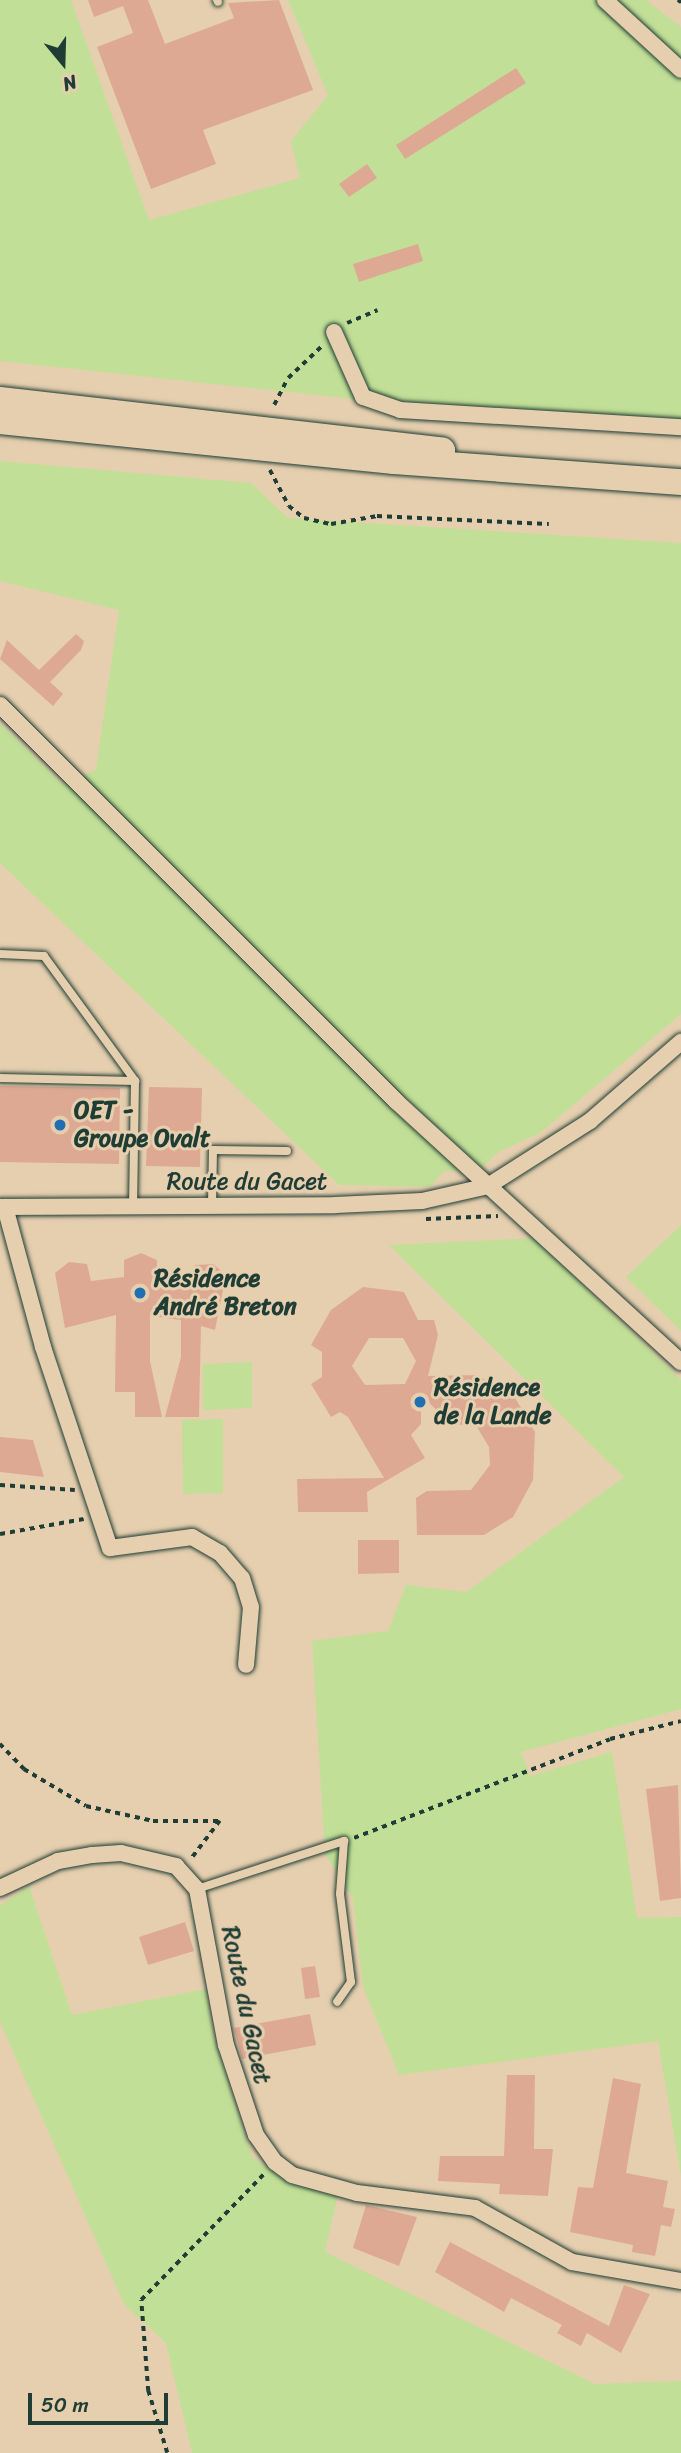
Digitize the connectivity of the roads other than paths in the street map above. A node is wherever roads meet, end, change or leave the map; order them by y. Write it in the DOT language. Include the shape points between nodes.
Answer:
graph roads {
  1 [pos="604,0"];
  2 [pos="681,70"];
  3 [pos="334,332"];
  4 [pos="0,400"];
  5 [pos="0,421"];
  6 [pos="681,427"];
  7 [pos="550,468"];
  8 [pos="681,482"];
  9 [pos="0,705"];
  10 [pos="0,954"];
  11 [pos="681,1042"];
  12 [pos="0,1078"];
  13 [pos="135,1080"];
  14 [pos="287,1151"];
  15 [pos="488,1186"];
  16 [pos="133,1206"];
  17 [pos="212,1206"];
  18 [pos="3,1207"];
  19 [pos="681,1362"];
  20 [pos="246,1665"];
  21 [pos="0,1888"];
  22 [pos="197,1889"];
  23 [pos="337,2002"];
  24 [pos="681,2281"];
  1 -- 2 [label="street"];
  3 -- 6 [label="street" via="363,397 400,410"];
  4 -- 7 [label="main road" via="399,442"];
  5 -- 7 [label="main road" via="382,460"];
  7 -- 8 [label="main road"];
  9 -- 15 [label="street"];
  10 -- 13 [label="lane" via="44,956"];
  11 -- 15 [label="street, Route du Gacet" via="590,1121"];
  12 -- 13 [label="lane"];
  13 -- 16 [label="lane"];
  14 -- 17 [label="lane" via="213,1150"];
  15 -- 17 [label="street, Route du Gacet" via="422,1201"];
  15 -- 19 [label="street" via="563,1247"];
  16 -- 17 [label="street, Route du Gacet"];
  16 -- 18 [label="street, Route du Gacet"];
  18 -- 20 [label="street, Route du Gacet" via="110,1548 192,1537 220,1553 242,1578 251,1607"];
  21 -- 22 [label="street, Route du Gacet" via="58,1861 121,1853 182,1870"];
  22 -- 23 [label="lane" via="344,1841 340,1894 351,1982"];
  22 -- 24 [label="street, Route du Gacet" via="226,2045 256,2135 275,2162 292,2175 357,2193 475,2208 572,2262"];
}
